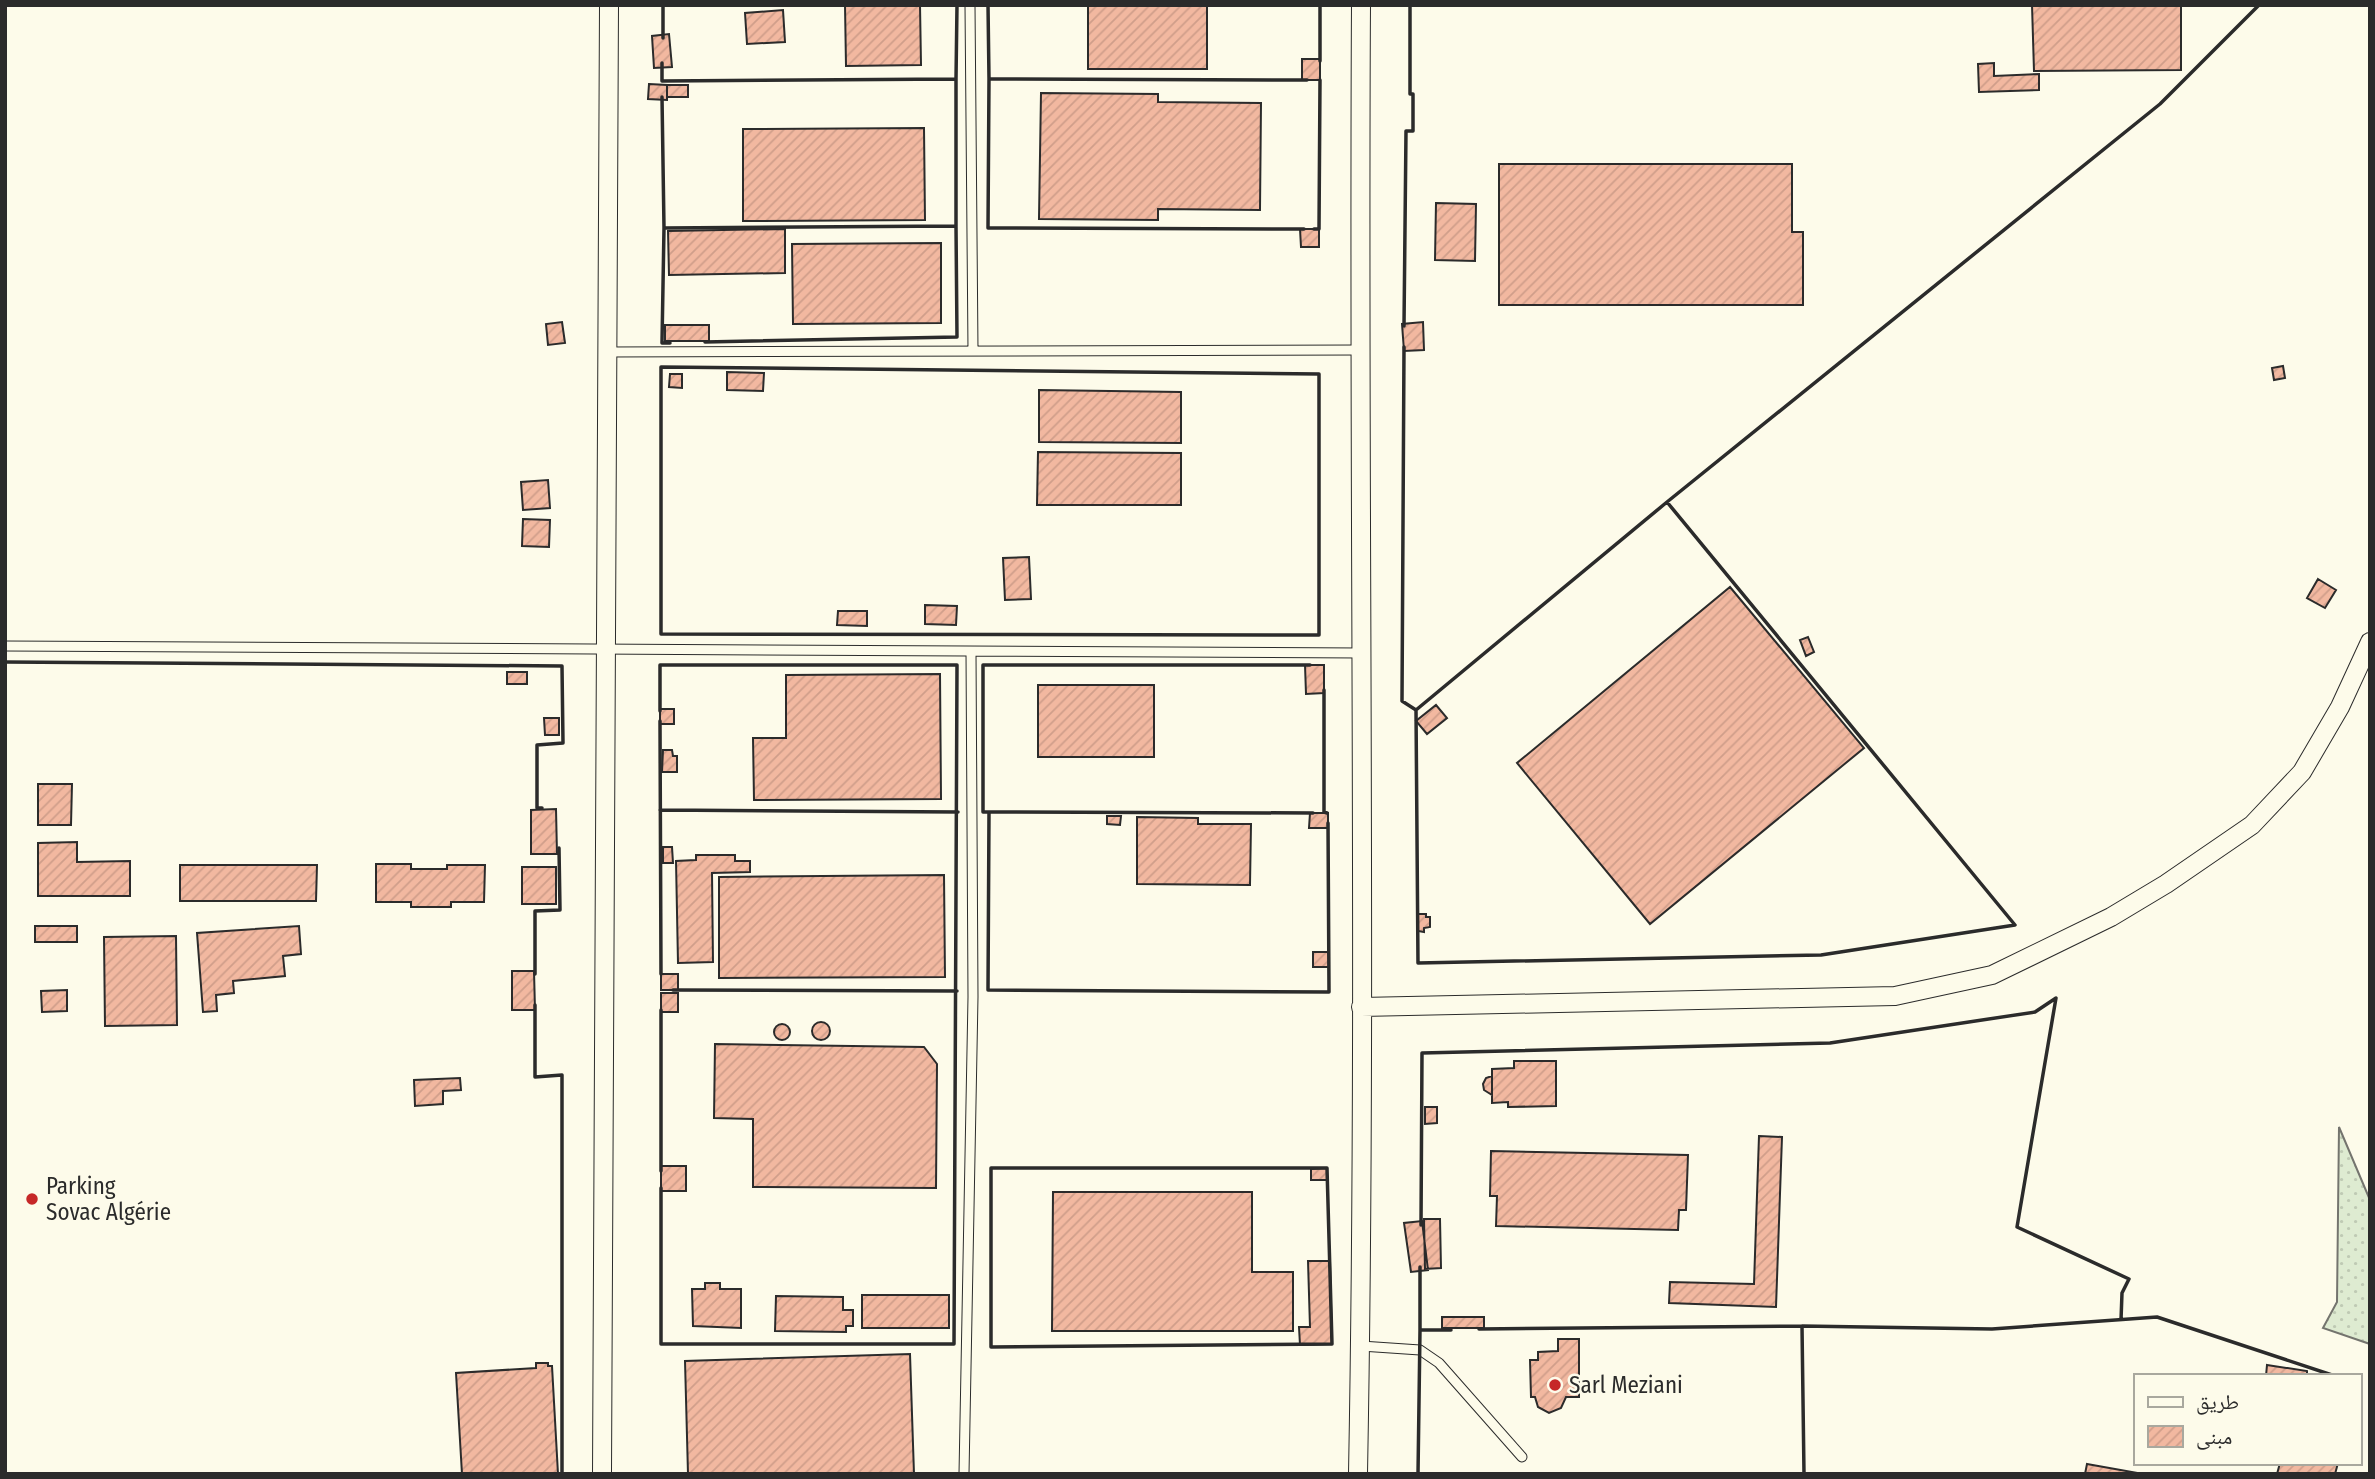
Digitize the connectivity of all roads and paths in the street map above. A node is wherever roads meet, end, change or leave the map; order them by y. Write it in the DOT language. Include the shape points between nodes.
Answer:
graph roads {
  1 [pos="609,5"];
  2 [pos="970,5"];
  3 [pos="1361,5"];
  4 [pos="973,350"];
  5 [pos="1359,350"];
  6 [pos="607,352"];
  7 [pos="2370,642"];
  8 [pos="5,646"];
  9 [pos="606,649"];
  10 [pos="971,652"];
  11 [pos="1360,653"];
  12 [pos="1361,1007"];
  13 [pos="1361,1346"];
  14 [pos="1522,1457"];
  15 [pos="602,1474"];
  16 [pos="964,1474"];
  17 [pos="1359,1474"];
  1 -- 6 [label="street"];
  2 -- 4 [label="lane"];
  3 -- 5 [label="street"];
  4 -- 5 [label="lane"];
  4 -- 6 [label="lane"];
  5 -- 11 [label="street"];
  6 -- 9 [label="street"];
  7 -- 12 [label="street" via="2340,707 2302,772 2252,825 2111,917 1992,975 1895,996"];
  8 -- 9 [label="lane"];
  9 -- 10 [label="lane"];
  9 -- 15 [label="street"];
  10 -- 11 [label="lane"];
  10 -- 16 [label="lane" via="973,997"];
  11 -- 12 [label="street"];
  12 -- 13 [label="street"];
  13 -- 14 [label="lane" via="1420,1350 1439,1363"];
  13 -- 17 [label="street"];
}
